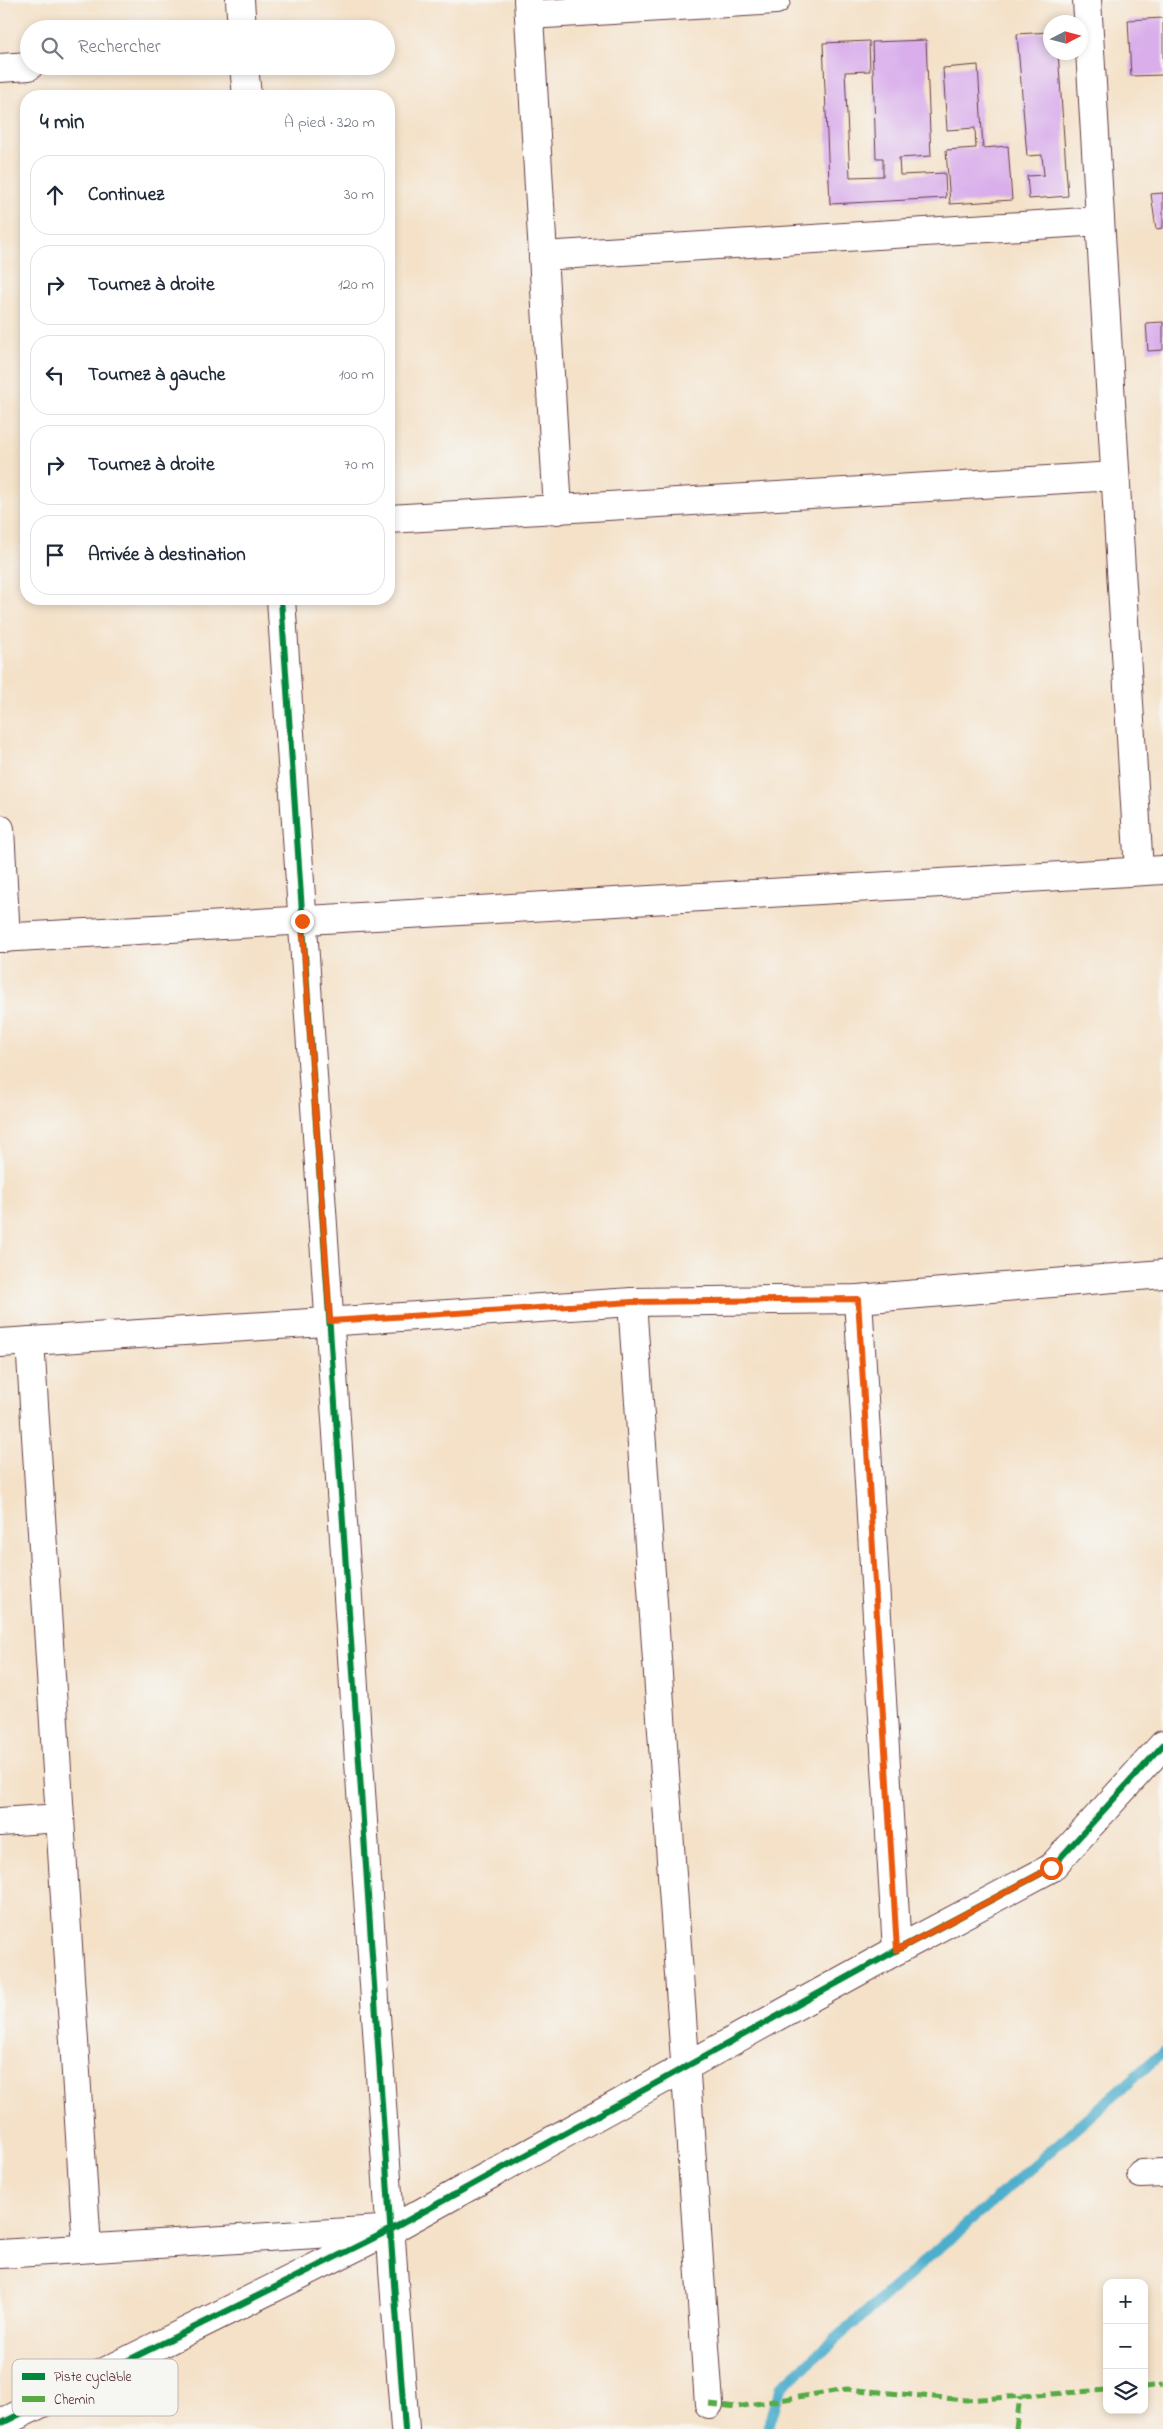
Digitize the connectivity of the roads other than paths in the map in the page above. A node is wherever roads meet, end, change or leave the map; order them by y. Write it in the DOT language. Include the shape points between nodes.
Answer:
graph roads {
  1 [pos="240,0"];
  2 [pos="776,0"];
  3 [pos="1087,0"];
  4 [pos="528,8"];
  5 [pos="241,20"];
  6 [pos="20,67"];
  7 [pos="0,68"];
  8 [pos="245,75"];
  9 [pos="246,90"];
  10 [pos="1100,221"];
  11 [pos="543,256"];
  12 [pos="1115,476"];
  13 [pos="558,510"];
  14 [pos="395,519"];
  15 [pos="280,605"];
  16 [pos="0,829"];
  17 [pos="1151,870"];
  18 [pos="302,921"];
  19 [pos="3,938"];
  20 [pos="1163,1274"];
  21 [pos="858,1299"];
  22 [pos="632,1302"];
  23 [pos="330,1321"];
  24 [pos="30,1341"];
  25 [pos="0,1343"];
  26 [pos="1163,1745"];
  27 [pos="60,1818"];
  28 [pos="0,1822"];
  29 [pos="897,1950"];
  30 [pos="685,2068"];
  31 [pos="392,2229"];
  32 [pos="87,2248"];
  33 [pos="0,2254"];
  34 [pos="131,2359"];
  35 [pos="709,2404"];
  36 [pos="16,2416"];
  37 [pos="0,2424"];
  38 [pos="405,2429"];
  1 -- 5 [label="street"];
  2 -- 4 [label="street"];
  3 -- 10 [label="street"];
  4 -- 11 [label="street"];
  6 -- 7 [label="street"];
  8 -- 9 [label="street"];
  10 -- 11 [label="street"];
  10 -- 12 [label="street"];
  11 -- 13 [label="street"];
  12 -- 13 [label="street"];
  12 -- 17 [label="street"];
  13 -- 14 [label="street"];
  15 -- 18 [label="street"];
  16 -- 19 [label="street"];
  17 -- 18 [label="street"];
  18 -- 19 [label="street"];
  18 -- 23 [label="street"];
  20 -- 21 [label="street"];
  21 -- 22 [label="street"];
  21 -- 29 [label="street"];
  22 -- 23 [label="street"];
  22 -- 30 [label="street"];
  23 -- 24 [label="street"];
  23 -- 31 [label="street"];
  24 -- 25 [label="street"];
  24 -- 27 [label="street"];
  26 -- 29 [label="street" via="1051,1868"];
  27 -- 28 [label="street"];
  27 -- 32 [label="street"];
  29 -- 30 [label="street"];
  30 -- 31 [label="street"];
  30 -- 35 [label="street"];
  31 -- 32 [label="street"];
  31 -- 34 [label="street"];
  31 -- 38 [label="street"];
  32 -- 33 [label="street"];
  36 -- 37 [label="street"];
}
